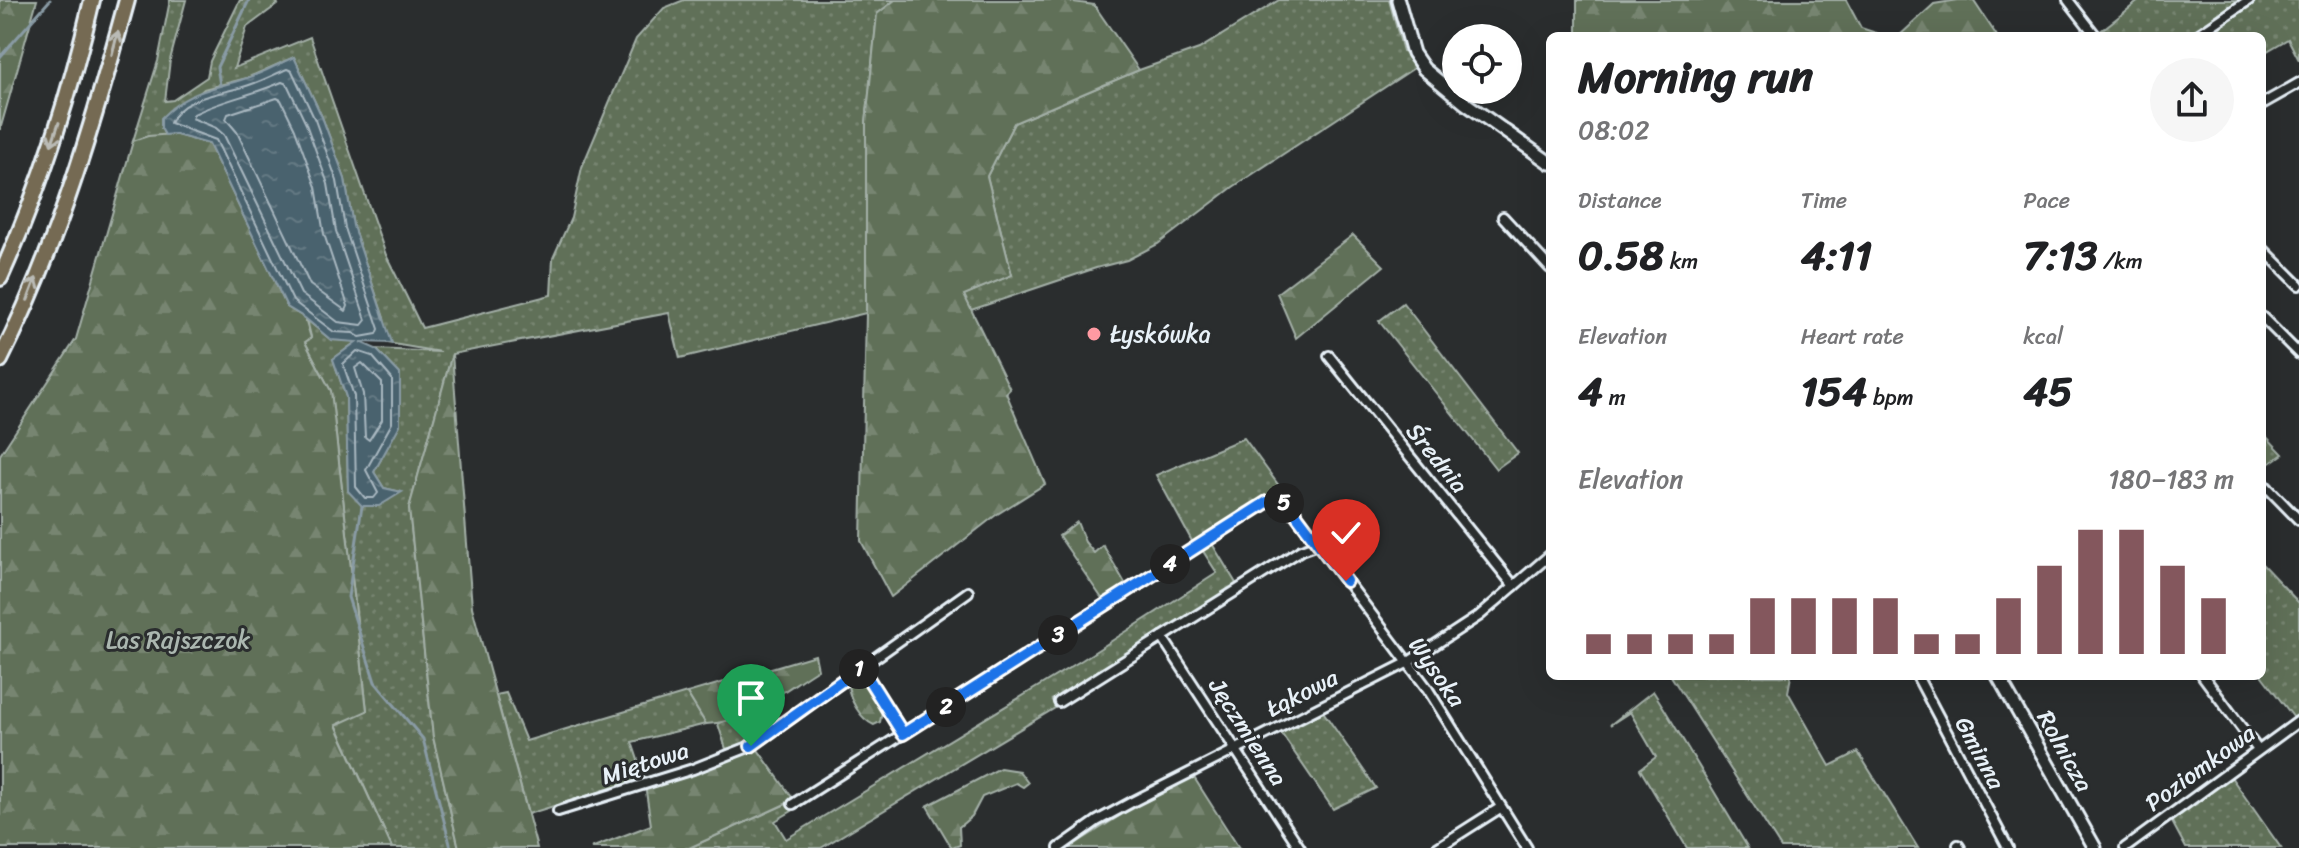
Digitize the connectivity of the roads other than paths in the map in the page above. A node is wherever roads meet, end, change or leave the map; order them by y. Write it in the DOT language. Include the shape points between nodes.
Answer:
graph roads {
  1 [pos="127,0"];
  2 [pos="1398,0"];
  3 [pos="2068,0"];
  4 [pos="2249,0"];
  5 [pos="92,3"];
  6 [pos="2093,32"];
  7 [pos="2202,32"];
  8 [pos="2299,83"];
  9 [pos="2266,102"];
  10 [pos="1546,160"];
  11 [pos="1503,217"];
  12 [pos="2266,252"];
  13 [pos="1546,264"];
  14 [pos="0,278"];
  15 [pos="2299,285"];
  16 [pos="2266,321"];
  17 [pos="2299,354"];
  18 [pos="1329,356"];
  19 [pos="0,360"];
  20 [pos="2266,486"];
  21 [pos="2299,520"];
  22 [pos="1318,544"];
  23 [pos="1546,558"];
  24 [pos="1514,586"];
  25 [pos="968,592"];
  26 [pos="1162,637"];
  27 [pos="1407,663"];
  28 [pos="861,667"];
  29 [pos="1919,680"];
  30 [pos="2000,680"];
  31 [pos="2206,680"];
  32 [pos="1059,702"];
  33 [pos="2299,721"];
  34 [pos="903,734"];
  35 [pos="1235,749"];
  36 [pos="2258,750"];
  37 [pos="793,804"];
  38 [pos="1500,808"];
  39 [pos="558,811"];
  40 [pos="1059,848"];
  41 [pos="1300,848"];
  42 [pos="1437,848"];
  43 [pos="1527,848"];
  44 [pos="2008,848"];
  45 [pos="2095,848"];
  46 [pos="2125,848"];
  19 -- 1 [label="highway, one-way" via="21,319 93,127"];
  2 -- 10 [label="street" via="1413,53 1424,69"];
  3 -- 6 [label="street"];
  4 -- 7 [label="street"];
  5 -- 14 [label="highway, one-way" via="50,147"];
  8 -- 9 [label="street"];
  11 -- 13 [label="street"];
  12 -- 15 [label="street"];
  16 -- 17 [label="street"];
  18 -- 24 [label="street, Średnia"];
  20 -- 21 [label="street"];
  22 -- 26 [label="street"];
  22 -- 27 [label="street, Wysoka"];
  22 -- 34 [label="street, Wysoka" via="1290,506 1267,502"];
  23 -- 24 [label="street, Łąkowa"];
  24 -- 27 [label="street, Łąkowa" via="1458,633"];
  25 -- 28 [label="street, Miętowa"];
  26 -- 32 [label="street"];
  26 -- 35 [label="street, Jęczmienna"];
  27 -- 35 [label="street, Łąkowa"];
  27 -- 38 [label="street, Wysoka"];
  28 -- 34 [label="street"];
  28 -- 39 [label="street, Miętowa" via="751,746"];
  29 -- 44 [label="street, Gminna"];
  30 -- 45 [label="street, Rolnicza"];
  31 -- 36 [label="street"];
  33 -- 36 [label="street, Poziomkowa"];
  34 -- 37 [label="street, Wysoka"];
  35 -- 40 [label="street, Łąkowa" via="1109,815"];
  35 -- 41 [label="street, Jęczmienna"];
  36 -- 46 [label="street, Poziomkowa"];
  38 -- 42 [label="street"];
  38 -- 43 [label="street, Wysoka"];
}
